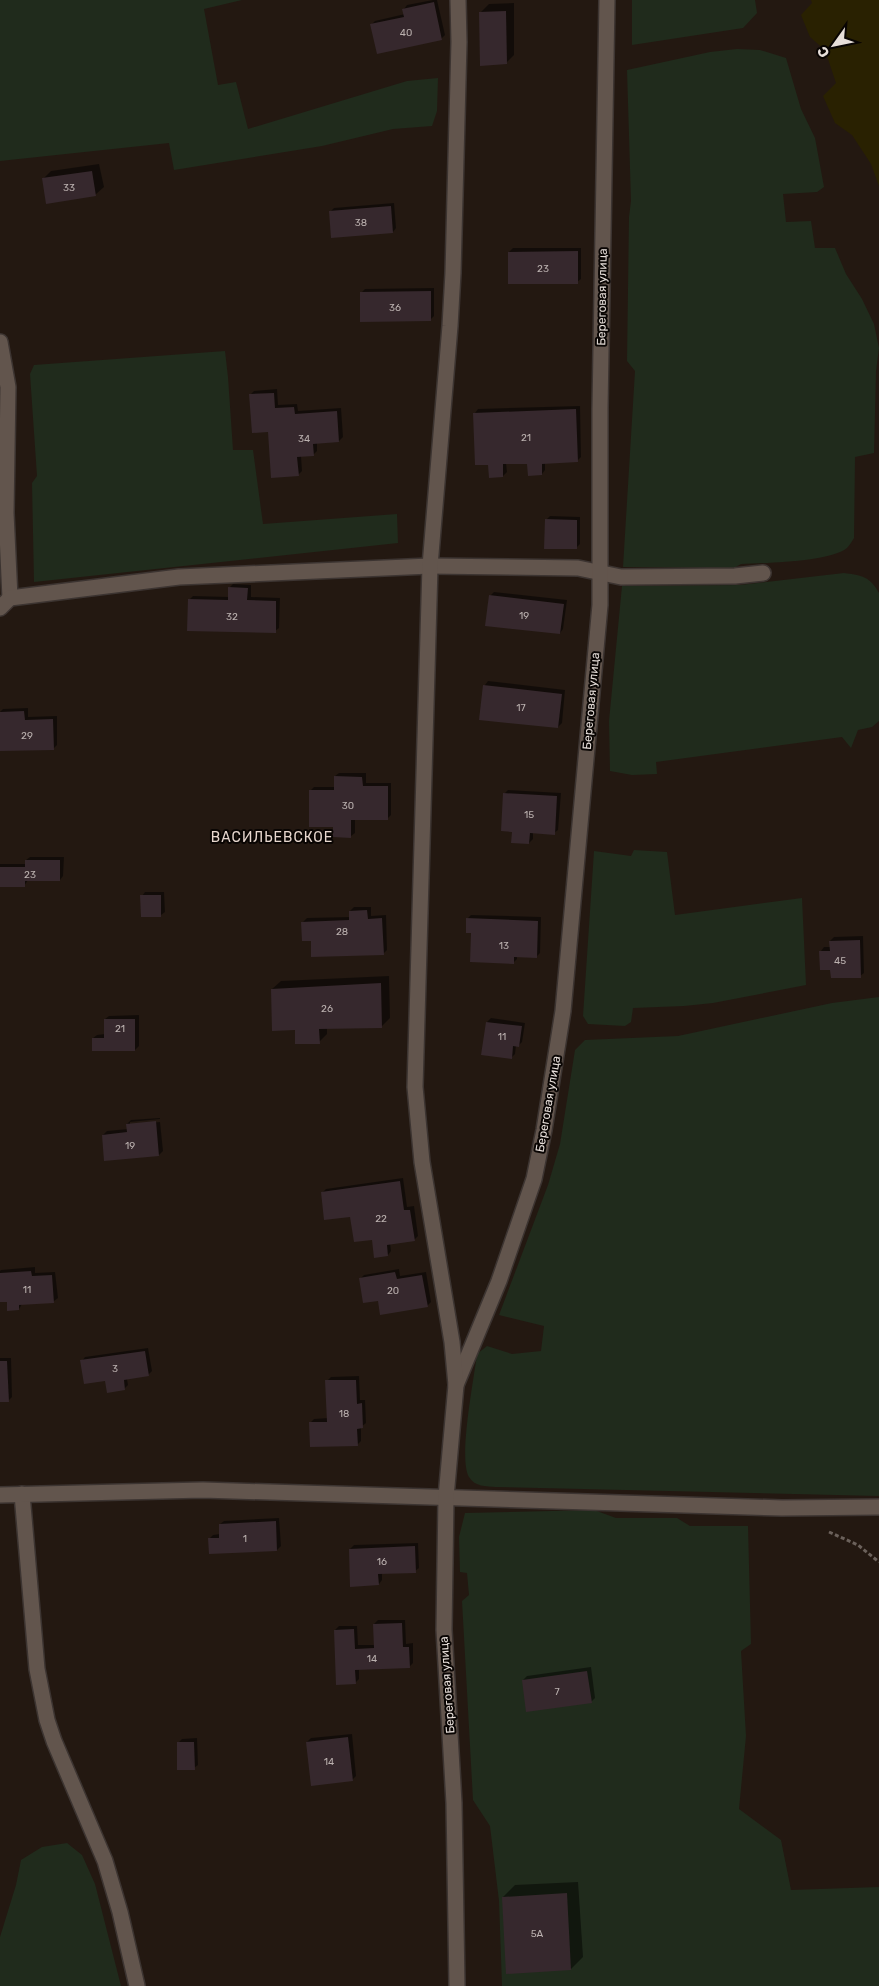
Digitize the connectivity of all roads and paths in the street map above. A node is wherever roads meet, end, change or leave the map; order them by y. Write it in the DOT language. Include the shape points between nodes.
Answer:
graph roads {
  1 [pos="458,0"];
  2 [pos="607,0"];
  3 [pos="0,342"];
  4 [pos="430,566"];
  5 [pos="599,572"];
  6 [pos="763,573"];
  7 [pos="5,603"];
  8 [pos="456,1385"];
  9 [pos="22,1494"];
  10 [pos="0,1495"];
  11 [pos="446,1497"];
  12 [pos="879,1507"];
  13 [pos="826,1530"];
  14 [pos="879,1562"];
  15 [pos="137,1986"];
  16 [pos="457,1986"];
  1 -- 4 [label="street, Береговая улица" via="450,326"];
  2 -- 5 [label="street, Береговая улица"];
  3 -- 7 [label="street" via="8,387"];
  4 -- 5 [label="street" via="578,568"];
  4 -- 7 [label="street" via="179,577"];
  4 -- 8 [label="street, Береговая улица" via="415,1087 422,1162 452,1342"];
  5 -- 6 [label="street" via="621,577"];
  5 -- 8 [label="street, Береговая улица" via="600,605 563,1011 544,1130 534,1179 499,1281"];
  8 -- 11 [label="street, Береговая улица"];
  9 -- 10 [label="street"];
  9 -- 11 [label="street" via="203,1490"];
  9 -- 15 [label="street" via="37,1669 47,1720 105,1861"];
  11 -- 12 [label="street" via="782,1508"];
  11 -- 16 [label="street, Береговая улица" via="444,1630 454,1803"];
  13 -- 14 [label="path" via="858,1545"];
}
